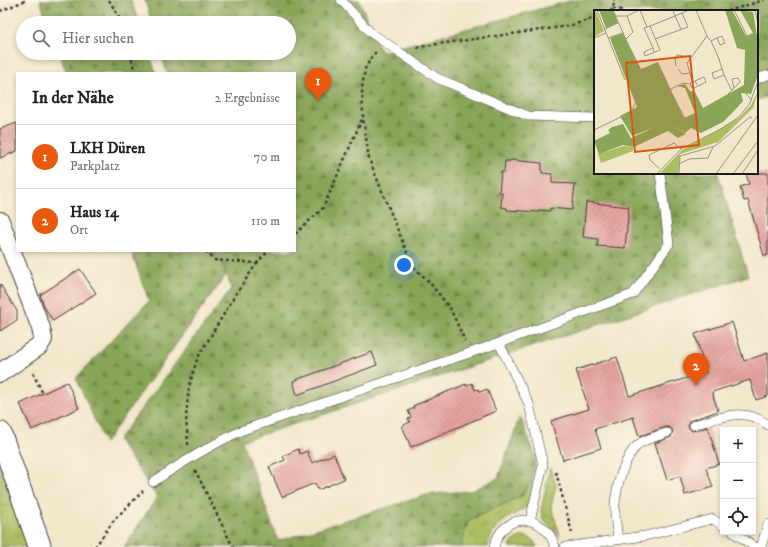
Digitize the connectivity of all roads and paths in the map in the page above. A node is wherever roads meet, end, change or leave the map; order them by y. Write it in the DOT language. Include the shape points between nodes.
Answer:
graph roads {
  1 [pos="27,0"];
  2 [pos="109,0"];
  3 [pos="341,0"];
  4 [pos="614,0"];
  5 [pos="764,0"];
  6 [pos="612,10"];
  7 [pos="731,10"];
  8 [pos="0,11"];
  9 [pos="118,16"];
  10 [pos="594,18"];
  11 [pos="380,49"];
  12 [pos="403,55"];
  13 [pos="132,60"];
  14 [pos="135,72"];
  15 [pos="768,76"];
  16 [pos="758,79"];
  17 [pos="363,117"];
  18 [pos="594,118"];
  19 [pos="660,174"];
  20 [pos="0,221"];
  21 [pos="296,233"];
  22 [pos="207,252"];
  23 [pos="267,252"];
  24 [pos="257,263"];
  25 [pos="499,342"];
  26 [pos="470,352"];
  27 [pos="0,373"];
  28 [pos="694,425"];
  29 [pos="768,425"];
  30 [pos="0,433"];
  31 [pos="667,433"];
  32 [pos="189,457"];
  33 [pos="543,465"];
  34 [pos="153,482"];
  35 [pos="530,521"];
  36 [pos="720,524"];
  37 [pos="768,524"];
  38 [pos="737,535"];
  39 [pos="618,540"];
  40 [pos="576,546"];
  41 [pos="40,547"];
  42 [pos="96,547"];
  43 [pos="233,547"];
  44 [pos="494,547"];
  45 [pos="555,547"];
  46 [pos="565,547"];
  47 [pos="755,547"];
  48 [pos="761,547"];
  1 -- 8 [label="path"];
  2 -- 9 [label="path"];
  3 -- 12 [label="lane" via="370,32"];
  4 -- 6 [label="path"];
  5 -- 7 [label="path"];
  10 -- 12 [label="path" via="568,26 424,46"];
  11 -- 17 [label="path" via="365,69 362,88"];
  12 -- 18 [label="lane" via="437,78 528,116"];
  13 -- 14 [label="path"];
  15 -- 16 [label="lane"];
  17 -- 21 [label="path" via="323,208"];
  17 -- 26 [label="path" via="369,159 412,265 450,308"];
  19 -- 25 [label="lane" via="669,244 633,294"];
  20 -- 27 [label="street" via="43,339 39,346"];
  22 -- 24 [label="path" via="214,260"];
  23 -- 24 [label="path"];
  24 -- 32 [label="path" via="197,359 189,387 186,416"];
  25 -- 26 [label="lane"];
  25 -- 33 [label="lane" via="529,404"];
  26 -- 32 [label="lane" via="244,430"];
  28 -- 29 [label="lane" via="732,414 754,417"];
  30 -- 41 [label="street"];
  31 -- 39 [label="lane" via="640,443 624,466 615,504"];
  32 -- 34 [label="lane"];
  32 -- 43 [label="path"];
  33 -- 35 [label="lane"];
  33 -- 40 [label="path" via="554,465"];
  34 -- 42 [label="path" via="114,520"];
  35 -- 44 [label="lane" via="520,520 511,523 497,537"];
  35 -- 45 [label="lane" via="540,524 547,530"];
  36 -- 39 [label="lane" via="713,519"];
  37 -- 48 [label="lane"];
  38 -- 47 [label="lane"];
  39 -- 40 [label="lane"];
  40 -- 46 [label="lane"];
}
